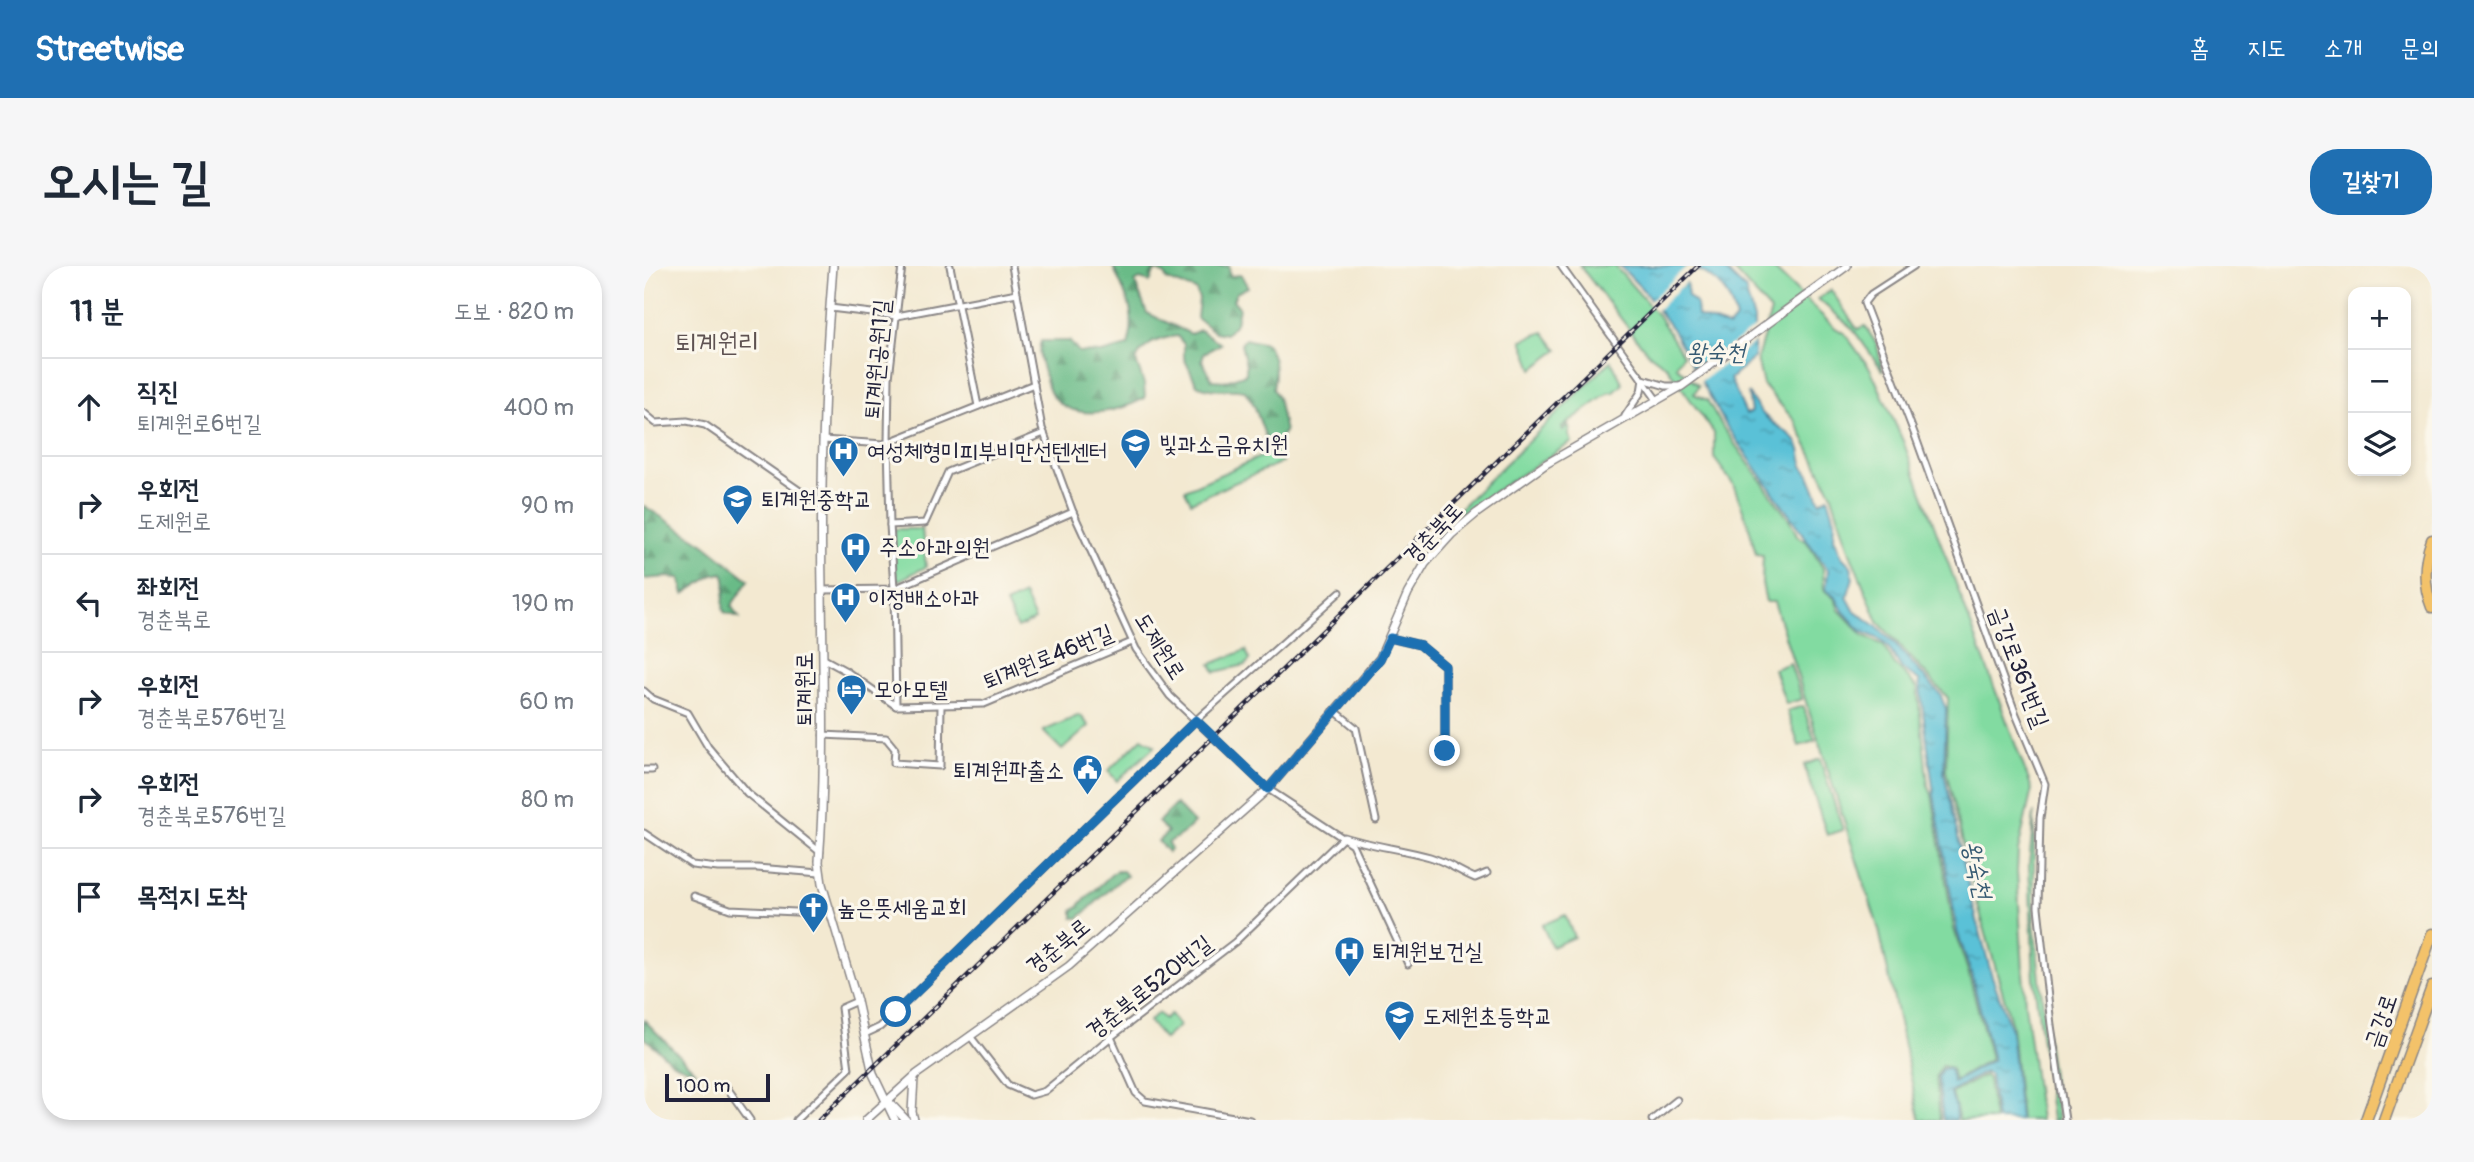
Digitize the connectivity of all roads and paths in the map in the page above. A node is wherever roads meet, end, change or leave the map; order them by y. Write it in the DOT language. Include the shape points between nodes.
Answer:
graph roads {
  1 [pos="833,266"];
  2 [pos="902,266"];
  3 [pos="950,266"];
  4 [pos="1012,266"];
  5 [pos="1561,266"];
  6 [pos="1847,266"];
  7 [pos="1914,266"];
  8 [pos="1017,293"];
  9 [pos="957,304"];
  10 [pos="830,307"];
  11 [pos="897,316"];
  12 [pos="1643,379"];
  13 [pos="1034,384"];
  14 [pos="1682,386"];
  15 [pos="1657,400"];
  16 [pos="978,406"];
  17 [pos="644,413"];
  18 [pos="1621,421"];
  19 [pos="1044,433"];
  20 [pos="823,440"];
  21 [pos="888,442"];
  22 [pos="822,507"];
  23 [pos="1073,512"];
  24 [pos="890,525"];
  25 [pos="2432,540"];
  26 [pos="894,589"];
  27 [pos="822,590"];
  28 [pos="1340,592"];
  29 [pos="2432,607"];
  30 [pos="1390,638"];
  31 [pos="1132,642"];
  32 [pos="824,659"];
  33 [pos="644,691"];
  34 [pos="896,706"];
  35 [pos="941,706"];
  36 [pos="1334,710"];
  37 [pos="1196,720"];
  38 [pos="823,735"];
  39 [pos="1445,751"];
  40 [pos="644,770"];
  41 [pos="652,771"];
  42 [pos="1268,789"];
  43 [pos="1376,820"];
  44 [pos="644,833"];
  45 [pos="1344,836"];
  46 [pos="820,852"];
  47 [pos="820,873"];
  48 [pos="1487,873"];
  49 [pos="694,896"];
  50 [pos="830,908"];
  51 [pos="2432,934"];
  52 [pos="1408,964"];
  53 [pos="2432,987"];
  54 [pos="857,1001"];
  55 [pos="865,1034"];
  56 [pos="970,1036"];
  57 [pos="1111,1037"];
  58 [pos="914,1077"];
  59 [pos="728,1089"];
  60 [pos="1676,1100"];
  61 [pos="888,1101"];
  62 [pos="913,1116"];
  63 [pos="899,1118"];
  64 [pos="750,1120"];
  65 [pos="796,1120"];
  66 [pos="866,1120"];
  67 [pos="1250,1120"];
  68 [pos="1652,1120"];
  69 [pos="2065,1120"];
  70 [pos="2366,1120"];
  71 [pos="2384,1120"];
  1 -- 10 [label="street, 퇴계원로"];
  2 -- 11 [label="street, 퇴계원공원1길"];
  3 -- 9 [label="street"];
  4 -- 8 [label="street, 도제원로"];
  5 -- 12 [label="street"];
  6 -- 14 [label="street, 경춘북로"];
  7 -- 69 [label="street, 금강로361번길" via="1864,303 2045,784 2038,907"];
  8 -- 9 [label="street"];
  8 -- 13 [label="street, 도제원로"];
  9 -- 11 [label="street"];
  9 -- 16 [label="street"];
  10 -- 11 [label="street"];
  10 -- 20 [label="street, 퇴계원로"];
  11 -- 21 [label="street, 퇴계원공원1길"];
  12 -- 14 [label="street"];
  12 -- 15 [label="street"];
  12 -- 18 [label="street" via="1637,400"];
  13 -- 16 [label="street"];
  13 -- 19 [label="street, 도제원로"];
  14 -- 15 [label="street, 경춘북로"];
  15 -- 18 [label="street, 경춘북로"];
  16 -- 21 [label="street"];
  17 -- 22 [label="street" via="656,423 705,425"];
  18 -- 30 [label="street, 경춘북로" via="1546,464 1452,534 1424,564"];
  19 -- 23 [label="street, 도제원로"];
  19 -- 24 [label="street" via="948,472 925,523"];
  20 -- 21 [label="street"];
  20 -- 22 [label="street, 퇴계원로"];
  21 -- 24 [label="street, 퇴계원공원1길"];
  22 -- 27 [label="street, 퇴계원로"];
  23 -- 26 [label="street"];
  23 -- 31 [label="street, 도제원로"];
  24 -- 26 [label="street, 퇴계원공원1길"];
  25 -- 29 [label="highway" via="2425,564"];
  26 -- 27 [label="street"];
  26 -- 34 [label="street, 퇴계원공원1길"];
  27 -- 32 [label="street, 퇴계원로"];
  28 -- 37 [label="street"];
  30 -- 36 [label="street, 경춘북로" via="1380,659"];
  30 -- 39 [label="street" via="1420,645 1445,666"];
  31 -- 35 [label="street, 퇴계원로46번길" via="984,704"];
  31 -- 37 [label="street, 도제원로" via="1170,696"];
  32 -- 34 [label="street"];
  32 -- 38 [label="street, 퇴계원로"];
  33 -- 46 [label="street" via="688,713 708,747 747,793"];
  34 -- 35 [label="street, 퇴계원로46번길"];
  35 -- 38 [label="street" via="940,766 894,763 895,749 886,738"];
  36 -- 42 [label="street, 경춘북로"];
  36 -- 43 [label="street" via="1356,728"];
  37 -- 42 [label="street, 도제원로"];
  37 -- 55 [label="street" via="896,1012"];
  38 -- 46 [label="street, 퇴계원로"];
  40 -- 41 [label="street"];
  42 -- 45 [label="street, 도제원로"];
  42 -- 56 [label="street, 경춘북로" via="1069,966"];
  44 -- 47 [label="street" via="692,865"];
  45 -- 48 [label="street" via="1429,857 1475,878"];
  45 -- 52 [label="street, 도제원로" via="1352,844"];
  45 -- 57 [label="street, 경춘북로520번길" via="1235,943"];
  46 -- 47 [label="street, 퇴계원로"];
  47 -- 50 [label="street, 퇴계원로"];
  49 -- 50 [label="street" via="730,909 817,913"];
  50 -- 54 [label="street, 퇴계원로"];
  51 -- 70 [label="highway, 금강로"];
  53 -- 71 [label="highway, 금강로"];
  54 -- 55 [label="street, 퇴계원로"];
  54 -- 65 [label="street" via="841,1008 849,1069"];
  55 -- 61 [label="street, 퇴계원로" via="873,1074"];
  56 -- 57 [label="street, 경춘북로520번길" via="1007,1085 1031,1095 1045,1091"];
  56 -- 58 [label="street, 경춘북로"];
  57 -- 67 [label="street" via="1136,1093 1145,1101"];
  58 -- 61 [label="street, 경춘북로"];
  58 -- 62 [label="street"];
  59 -- 64 [label="street"];
  60 -- 68 [label="street"];
  61 -- 63 [label="street, 퇴계원로"];
  61 -- 66 [label="street, 경춘북로"];
}
